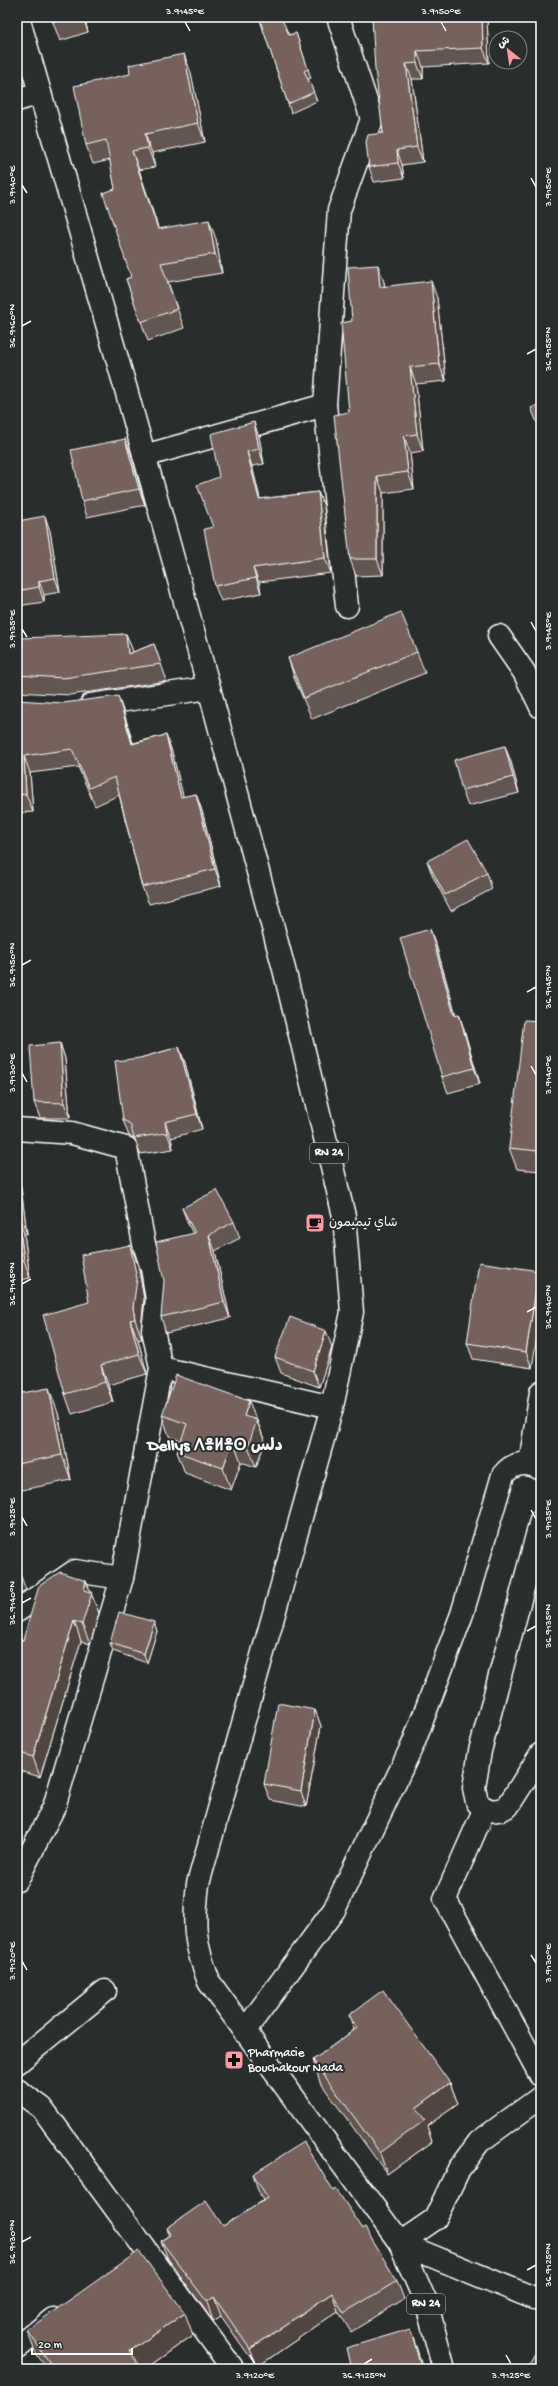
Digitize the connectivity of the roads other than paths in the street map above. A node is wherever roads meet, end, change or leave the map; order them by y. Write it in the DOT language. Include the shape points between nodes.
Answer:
graph roads {
  1 [pos="18,17"];
  2 [pos="338,17"];
  3 [pos="40,93"];
  4 [pos="17,100"];
  5 [pos="325,405"];
  6 [pos="144,456"];
  7 [pos="347,606"];
  8 [pos="499,636"];
  9 [pos="209,688"];
  10 [pos="541,707"];
  11 [pos="70,708"];
  12 [pos="17,1129"];
  13 [pos="161,1368"];
  14 [pos="541,1392"];
  15 [pos="332,1407"];
  16 [pos="535,1467"];
  17 [pos="541,1520"];
  18 [pos="122,1578"];
  19 [pos="17,1611"];
  20 [pos="541,1754"];
  21 [pos="484,1808"];
  22 [pos="17,1880"];
  23 [pos="105,1992"];
  24 [pos="244,2032"];
  25 [pos="17,2063"];
  26 [pos="541,2076"];
  27 [pos="17,2090"];
  28 [pos="541,2097"];
  29 [pos="400,2243"];
  30 [pos="144,2247"];
  31 [pos="126,2262"];
  32 [pos="541,2300"];
  33 [pos="71,2305"];
  34 [pos="17,2348"];
  35 [pos="234,2369"];
  36 [pos="444,2369"];
  1 -- 3 [label="street, RN 24"];
  2 -- 5 [label="street" via="372,119 339,210"];
  3 -- 4 [label="street"];
  3 -- 6 [label="street, RN 24"];
  5 -- 6 [label="street"];
  5 -- 7 [label="street"];
  6 -- 9 [label="street, RN 24"];
  8 -- 10 [label="street" via="524,672"];
  9 -- 11 [label="street"];
  9 -- 15 [label="street, RN 24" via="284,969 344,1216 352,1312"];
  12 -- 13 [label="street" via="72,1133 126,1148 157,1299 153,1330"];
  13 -- 15 [label="street"];
  13 -- 18 [label="street"];
  14 -- 16 [label="street"];
  15 -- 24 [label="street, RN 24" via="198,1884 194,1917 197,1951 209,1982"];
  16 -- 24 [label="street" via="512,1466 503,1475 462,1614 414,1742 334,1910"];
  17 -- 21 [label="street" via="480,1751 474,1792 477,1802"];
  18 -- 19 [label="street" via="75,1571"];
  18 -- 22 [label="street" via="54,1807"];
  20 -- 21 [label="street" via="508,1806 499,1810"];
  21 -- 26 [label="street" via="445,1899"];
  23 -- 25 [label="street"];
  24 -- 29 [label="street, RN 24"];
  27 -- 30 [label="street" via="42,2108"];
  28 -- 29 [label="street" via="479,2142 459,2169 435,2219"];
  29 -- 32 [label="street"];
  29 -- 36 [label="street, RN 24" via="426,2305"];
  30 -- 31 [label="street"];
  30 -- 35 [label="street"];
  33 -- 34 [label="street"];
}
